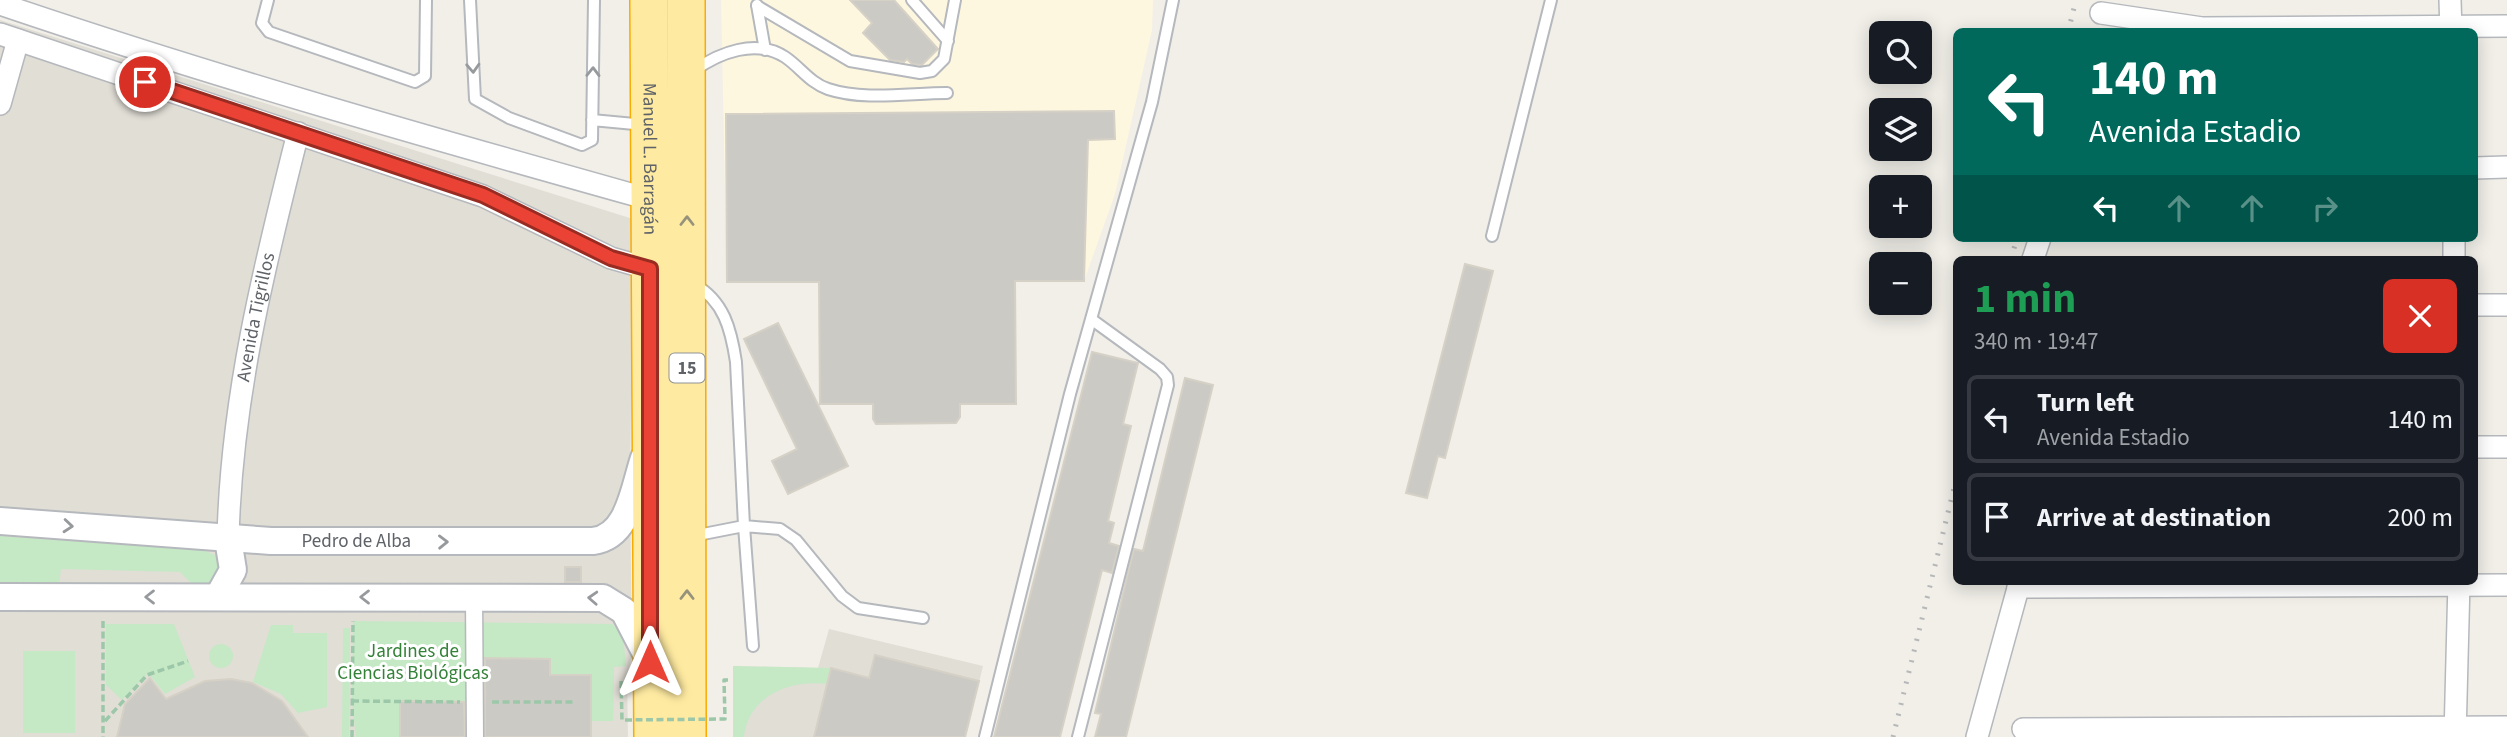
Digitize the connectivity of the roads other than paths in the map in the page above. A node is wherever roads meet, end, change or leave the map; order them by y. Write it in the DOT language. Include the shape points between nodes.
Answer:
graph roads {
  1 [pos="268,0"];
  2 [pos="426,0"];
  3 [pos="470,0"];
  4 [pos="594,0"];
  5 [pos="649,0"];
  6 [pos="686,0"];
  7 [pos="912,0"];
  8 [pos="955,0"];
  9 [pos="1173,0"];
  10 [pos="1551,0"];
  11 [pos="2450,0"];
  12 [pos="756,3"];
  13 [pos="0,4"];
  14 [pos="2101,15"];
  15 [pos="2507,26"];
  16 [pos="2202,28"];
  17 [pos="2451,28"];
  18 [pos="2470,28"];
  19 [pos="9,37"];
  20 [pos="948,41"];
  21 [pos="765,50"];
  22 [pos="687,76"];
  23 [pos="947,93"];
  24 [pos="0,104"];
  25 [pos="592,120"];
  26 [pos="652,125"];
  27 [pos="299,133"];
  28 [pos="2507,167"];
  29 [pos="2478,168"];
  30 [pos="652,200"];
  31 [pos="1492,236"];
  32 [pos="650,269"];
  33 [pos="687,280"];
  34 [pos="2478,305"];
  35 [pos="2507,305"];
  36 [pos="1091,319"];
  37 [pos="649,443"];
  38 [pos="2478,447"];
  39 [pos="2507,447"];
  40 [pos="0,521"];
  41 [pos="744,526"];
  42 [pos="687,537"];
  43 [pos="228,539"];
  44 [pos="2478,584"];
  45 [pos="2019,585"];
  46 [pos="2459,585"];
  47 [pos="2507,585"];
  48 [pos="0,597"];
  49 [pos="218,597"];
  50 [pos="474,597"];
  51 [pos="923,618"];
  52 [pos="752,646"];
  53 [pos="636,671"];
  54 [pos="2507,727"];
  55 [pos="2023,729"];
  56 [pos="2455,732"];
  57 [pos="475,737"];
  58 [pos="653,737"];
  59 [pos="687,737"];
  60 [pos="985,737"];
  61 [pos="1078,737"];
  62 [pos="1978,737"];
  1 -- 2 [label="lane" via="262,23 269,32 415,82 425,76"];
  3 -- 25 [label="lane, one-way" via="474,92 479,103 582,145 592,140"];
  25 -- 4 [label="lane, one-way"];
  5 -- 26 [label="highway, Manuel L. Barragán / 15"];
  6 -- 22 [label="highway, Manuel L. Barragán / 15"];
  7 -- 20 [label="lane"];
  8 -- 20 [label="lane"];
  9 -- 36 [label="lane" via="1152,102"];
  10 -- 31 [label="lane"];
  11 -- 17 [label="street"];
  12 -- 20 [label="lane" via="850,61 932,71 944,59"];
  12 -- 21 [label="lane"];
  13 -- 30 [label="street" via="137,51"];
  14 -- 16 [label="street"];
  15 -- 18 [label="street"];
  19 -- 24 [label="street"];
  19 -- 27 [label="street"];
  21 -- 22 [label="lane" via="726,53"];
  21 -- 23 [label="lane" via="784,57 827,89"];
  33 -- 22 [label="highway, Manuel L. Barragán / 15, one-way"];
  25 -- 26 [label="lane"];
  26 -- 30 [label="highway, Manuel L. Barragán / 15"];
  27 -- 32 [label="street" via="483,195 611,258"];
  27 -- 43 [label="street, Avenida Tigrillos" via="241,385"];
  28 -- 29 [label="street"];
  30 -- 32 [label="highway, Manuel L. Barragán / 15"];
  32 -- 37 [label="highway, Manuel L. Barragán / 15"];
  33 -- 41 [label="lane" via="709,292 732,337"];
  33 -- 42 [label="highway, Manuel L. Barragán / 15"];
  34 -- 35 [label="street"];
  36 -- 60 [label="lane"];
  36 -- 61 [label="lane" via="1160,369 1168,385"];
  43 -- 37 [label="street, Pedro de Alba, one-way" via="331,543 603,540 617,531 624,518"];
  37 -- 53 [label="highway, Manuel L. Barragán / 15"];
  38 -- 39 [label="street"];
  40 -- 43 [label="street, Pedro de Alba, one-way"];
  41 -- 42 [label="lane"];
  41 -- 51 [label="lane" via="780,530 796,540 842,596 858,607"];
  41 -- 52 [label="lane"];
  59 -- 42 [label="highway, Manuel L. Barragán / 15, one-way"];
  43 -- 49 [label="street" via="233,570"];
  44 -- 47 [label="street"];
  45 -- 62 [label="street"];
  46 -- 56 [label="street"];
  49 -- 48 [label="street, one-way"];
  50 -- 49 [label="street, one-way"];
  53 -- 50 [label="street, one-way" via="624,611 609,600"];
  50 -- 57 [label="street"];
  53 -- 58 [label="highway, Manuel L. Barragán / 15"];
  54 -- 56 [label="street"];
  55 -- 56 [label="street"];
}
